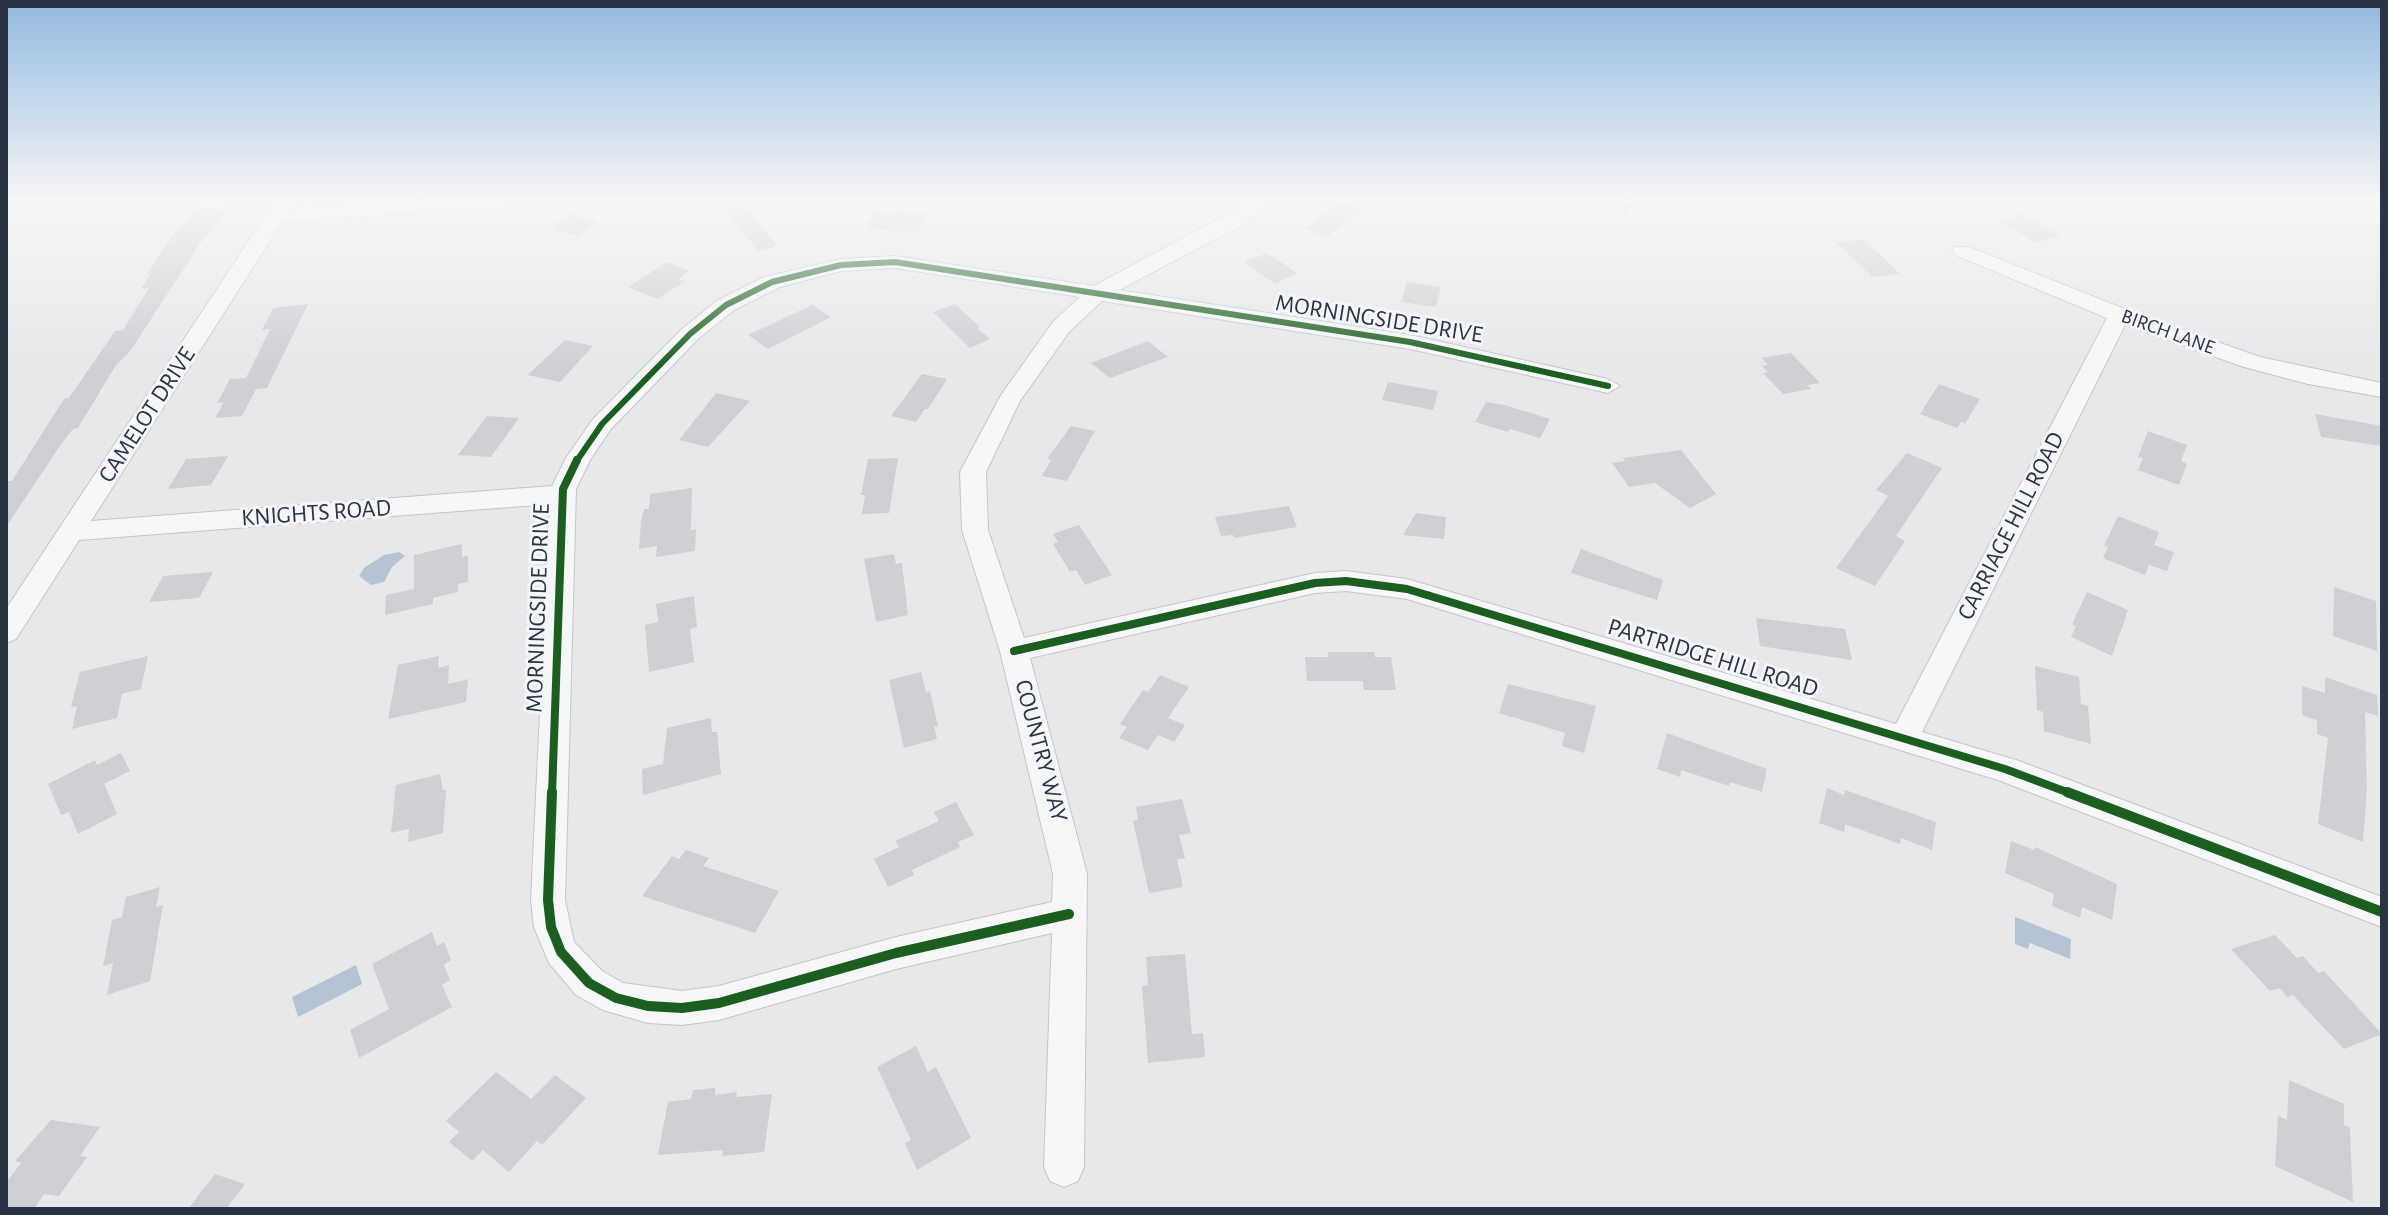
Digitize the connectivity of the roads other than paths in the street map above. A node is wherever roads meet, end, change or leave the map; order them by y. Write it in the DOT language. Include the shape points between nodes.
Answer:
graph roads {
  1 [pos="251,255"];
  2 [pos="1171,255"];
  3 [pos="1971,255"];
  4 [pos="1096,294"];
  5 [pos="2119,315"];
  6 [pos="1608,386"];
  7 [pos="2382,390"];
  8 [pos="563,494"];
  9 [pos="70,532"];
  10 [pos="6,632"];
  11 [pos="1014,651"];
  12 [pos="1904,737"];
  13 [pos="2382,912"];
  14 [pos="1069,914"];
  15 [pos="1064,1167"];
  1 -- 9 [label="street, CAMELOT DRIVE"];
  2 -- 4 [label="street, COUNTRY WAY"];
  3 -- 5 [label="street, BIRCH LANE"];
  4 -- 6 [label="street, MORNINGSIDE DRIVE" via="1410,342"];
  4 -- 8 [label="street, MORNINGSIDE DRIVE" via="895,262 824,268 772,282 726,305 690,334 602,424 569,474"];
  4 -- 11 [label="street, COUNTRY WAY" via="1061,327 1009,400 973,472 975,530"];
  5 -- 7 [label="street, BIRCH LANE" via="2252,362"];
  5 -- 12 [label="street, CARRIAGE HILL ROAD"];
  8 -- 9 [label="street, KNIGHTS ROAD"];
  8 -- 14 [label="street, MORNINGSIDE DRIVE" via="548,900 555,940 589,983 616,998 648,1006 701,1006 896,953"];
  9 -- 10 [label="street, CAMELOT DRIVE"];
  11 -- 12 [label="street, PARTRIDGE HILL ROAD" via="1288,587 1371,583 1448,599"];
  11 -- 14 [label="street, COUNTRY WAY" via="1062,834 1070,874"];
  12 -- 13 [label="street, PARTRIDGE HILL ROAD" via="2088,798"];
  14 -- 15 [label="street, COUNTRY WAY"];
}
